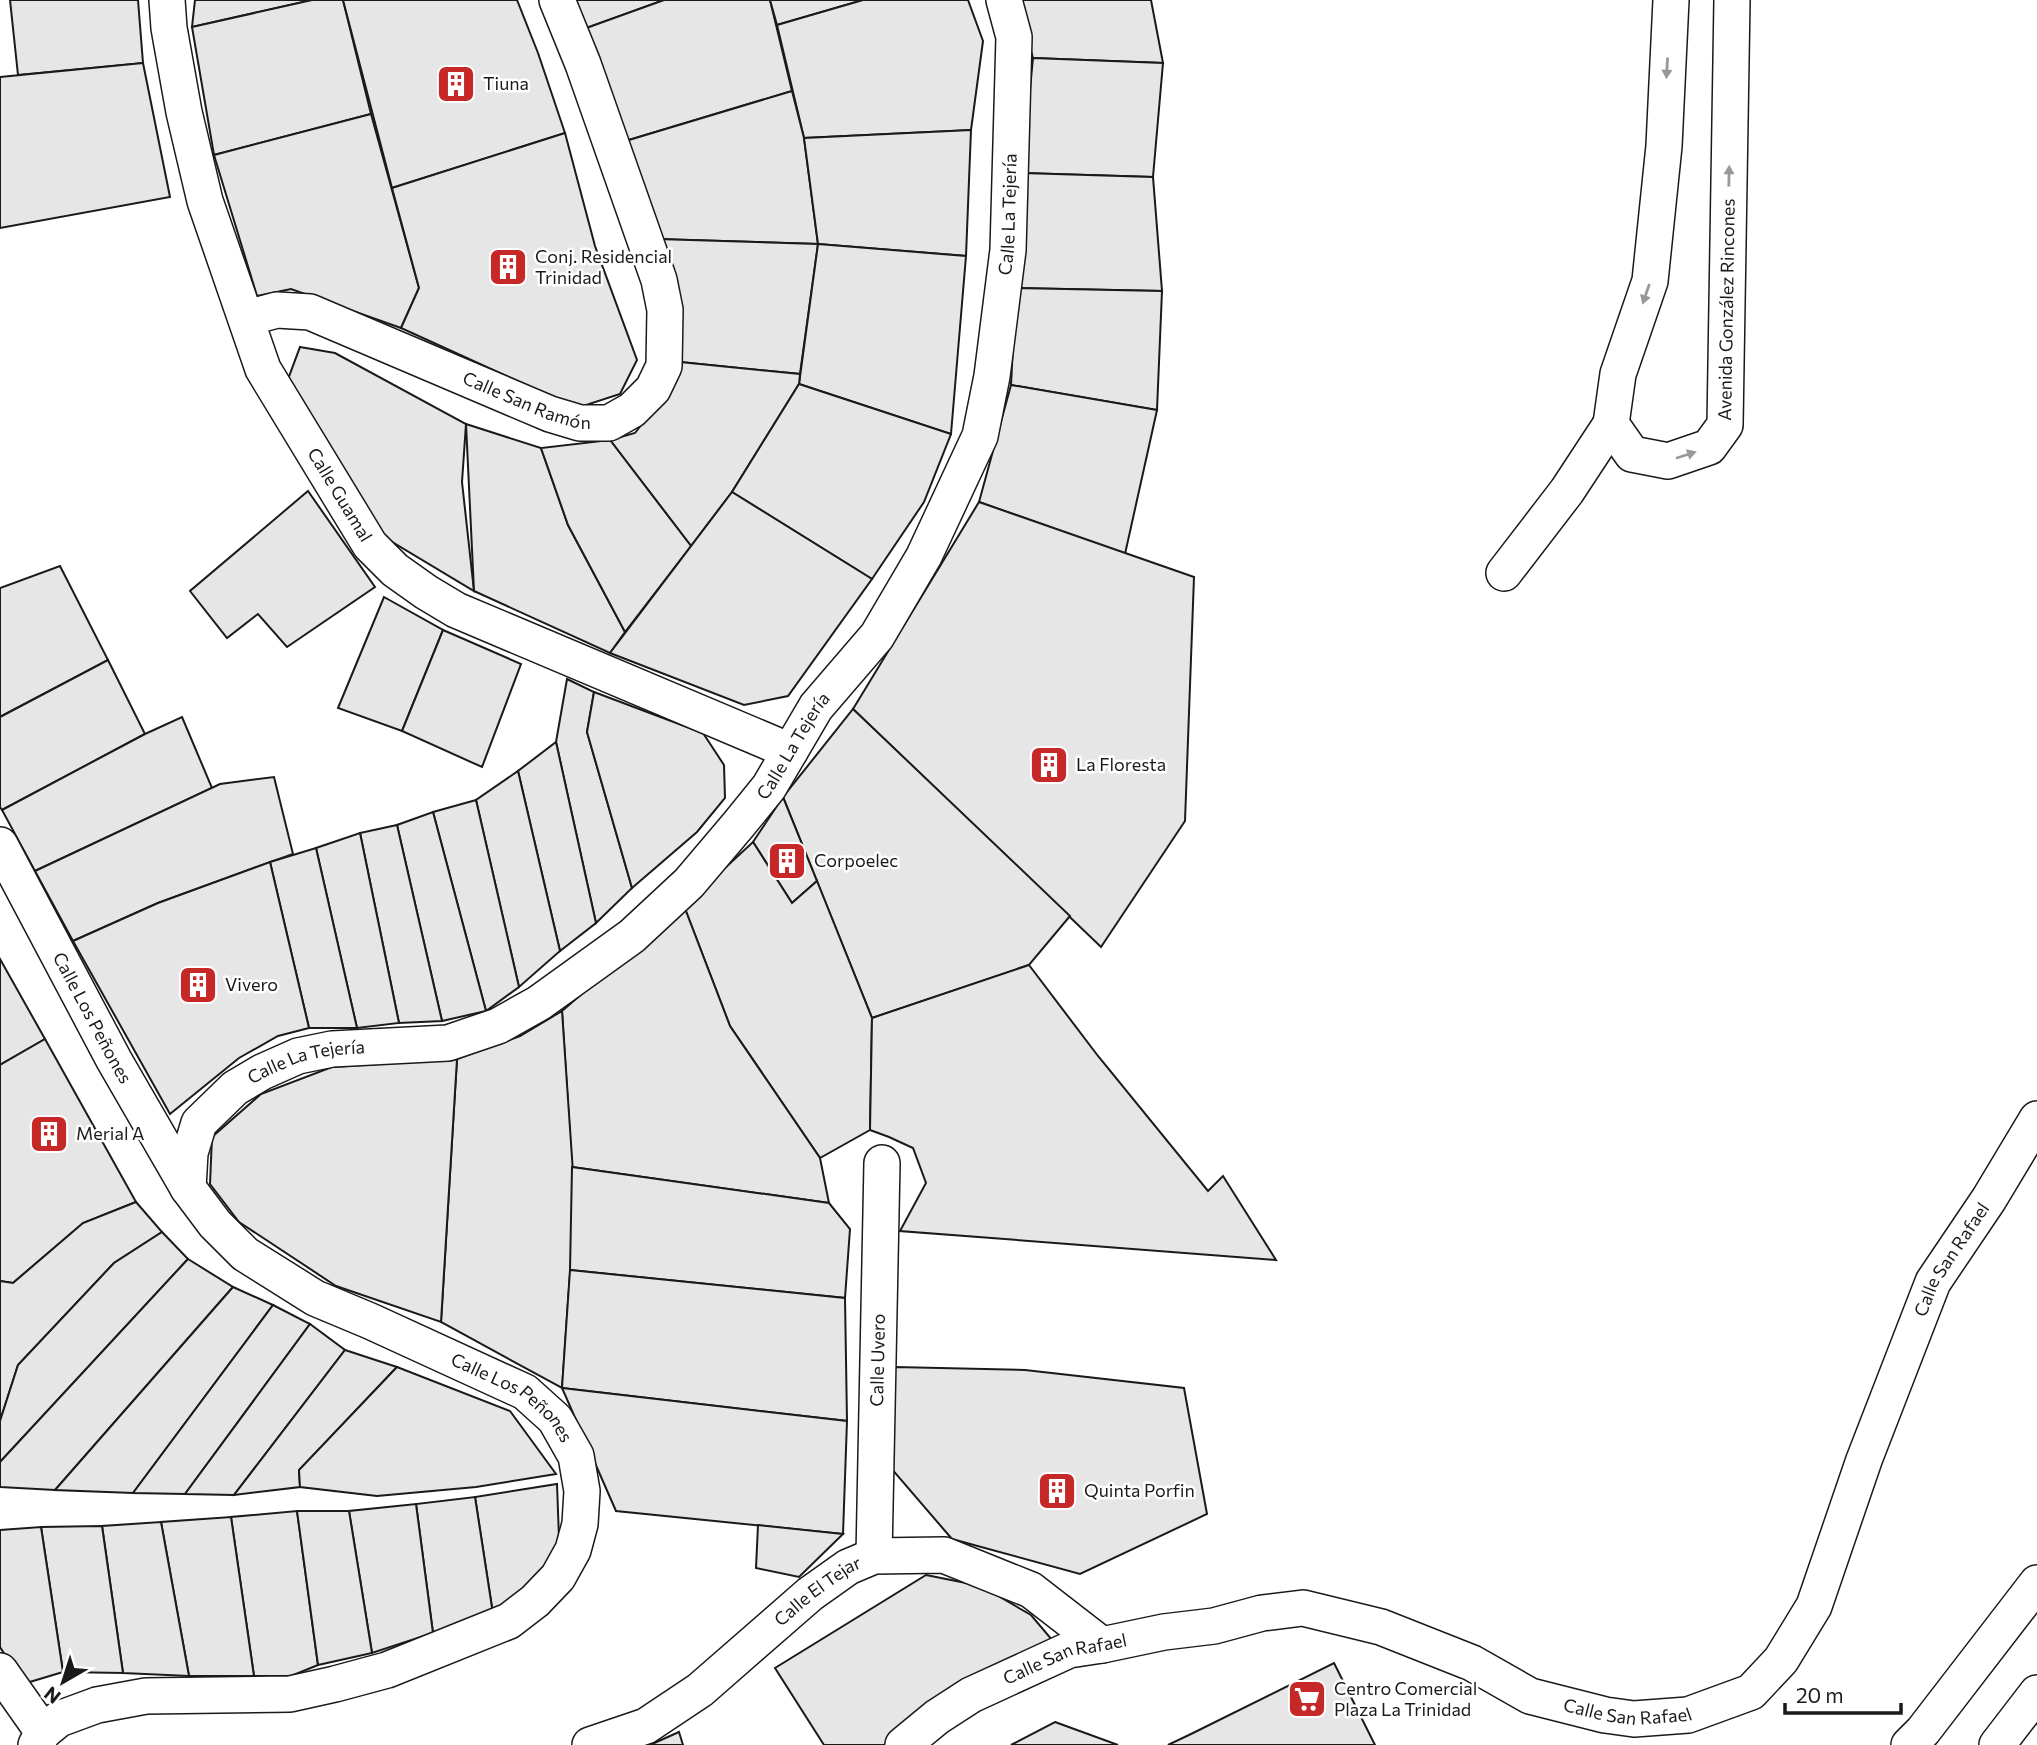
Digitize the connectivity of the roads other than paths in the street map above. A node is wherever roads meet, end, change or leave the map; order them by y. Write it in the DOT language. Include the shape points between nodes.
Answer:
graph roads {
  1 [pos="167,0"];
  2 [pos="557,0"];
  3 [pos="1004,0"];
  4 [pos="1671,0"];
  5 [pos="1732,0"];
  6 [pos="247,318"];
  7 [pos="1611,425"];
  8 [pos="1504,573"];
  9 [pos="790,751"];
  10 [pos="0,845"];
  11 [pos="2037,1119"];
  12 [pos="882,1163"];
  13 [pos="188,1188"];
  14 [pos="874,1556"];
  15 [pos="2037,1583"];
  16 [pos="1102,1645"];
  17 [pos="0,1671"];
  18 [pos="2037,1693"];
  19 [pos="39,1739"];
  20 [pos="590,1745"];
  21 [pos="903,1745"];
  22 [pos="1909,1745"];
  23 [pos="1997,1745"];
  1 -- 6 [label="street, Calle Guamal" via="184,112 205,201"];
  2 -- 6 [label="street, Calle San Ramón" via="659,281 665,310 664,366 653,388 632,410 609,422 580,424 310,312 277,310"];
  3 -- 9 [label="street, Calle La Tejería" via="1014,37 1008,250 980,436 924,556 877,636 816,707"];
  4 -- 7 [label="street, one-way" via="1664,146 1650,281 1618,374"];
  7 -- 5 [label="street, Avenida González Rincones, one-way" via="1632,454 1668,461 1709,447 1725,425"];
  6 -- 9 [label="street, Calle Guamal" via="263,369 370,545 395,570 456,610"];
  7 -- 8 [label="street"];
  9 -- 13 [label="street, Calle La Tejería" via="769,787 731,834 689,883 632,936 539,1003 498,1026 448,1043 331,1049 298,1056 262,1072 235,1088 199,1123 190,1153"];
  10 -- 13 [label="street, Calle Los Peñones"];
  11 -- 16 [label="street, Calle San Rafael" via="1933,1282 1814,1606 1781,1660 1751,1692 1688,1715 1634,1719 1605,1715 1530,1696 1472,1663 1381,1627 1303,1608"];
  12 -- 14 [label="street, Calle Uvero"];
  13 -- 19 [label="street, Calle Los Peñones" via="245,1254 315,1298 526,1392 555,1419 576,1456 582,1491 573,1550 558,1577 509,1620 387,1670 290,1694 146,1696 97,1705 59,1719"];
  14 -- 16 [label="street, Calle El Tejar" via="944,1555 1031,1590"];
  14 -- 20 [label="street, Calle El Tejar" via="848,1567 810,1594 700,1690 646,1726"];
  15 -- 22 [label="street"];
  16 -- 21 [label="street, Calle San Rafael" via="1069,1650 971,1695"];
  17 -- 19 [label="street"];
  18 -- 23 [label="street"];
}
